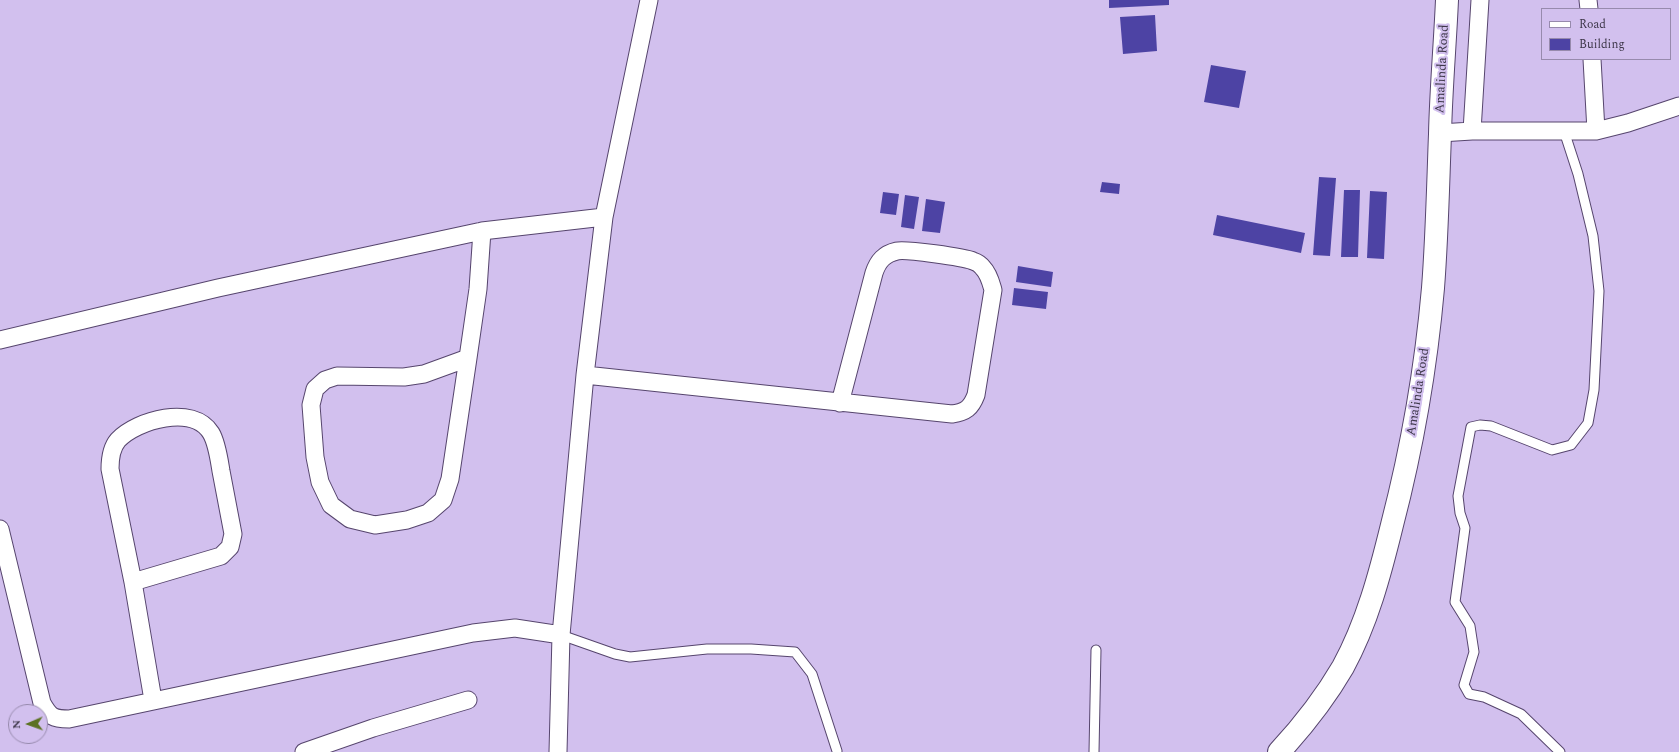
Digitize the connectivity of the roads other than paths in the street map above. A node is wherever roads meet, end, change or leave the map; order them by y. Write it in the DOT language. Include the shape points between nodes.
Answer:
graph roads {
  1 [pos="649,0"];
  2 [pos="1447,0"];
  3 [pos="1480,0"];
  4 [pos="1592,60"];
  5 [pos="1679,106"];
  6 [pos="1472,131"];
  7 [pos="1564,131"];
  8 [pos="1596,131"];
  9 [pos="1440,133"];
  10 [pos="604,217"];
  11 [pos="482,231"];
  12 [pos="0,340"];
  13 [pos="468,358"];
  14 [pos="585,375"];
  15 [pos="840,403"];
  16 [pos="0,529"];
  17 [pos="133,582"];
  18 [pos="561,635"];
  19 [pos="1096,650"];
  20 [pos="153,700"];
  21 [pos="468,700"];
  22 [pos="837,751"];
  23 [pos="304,752"];
  24 [pos="558,752"];
  25 [pos="1094,752"];
  26 [pos="1279,752"];
  27 [pos="1560,752"];
  1 -- 10 [label="street"];
  2 -- 9 [label="street, Amalinda Road"];
  3 -- 6 [label="street"];
  4 -- 8 [label="street"];
  5 -- 8 [label="street"];
  6 -- 7 [label="street"];
  6 -- 9 [label="street"];
  7 -- 8 [label="street"];
  7 -- 27 [label="lane" via="1578,174 1593,236 1599,291 1594,390 1588,423 1571,445 1552,450 1491,426 1472,427 1458,496 1465,528 1455,602 1470,626 1474,652 1464,685 1469,694 1484,697 1521,714"];
  9 -- 26 [label="street, Amalinda Road" via="1438,217 1425,354 1401,489 1375,590 1343,666 1303,727"];
  10 -- 11 [label="street"];
  10 -- 14 [label="street"];
  11 -- 12 [label="street" via="218,288"];
  11 -- 13 [label="street" via="478,289"];
  13 -- 13 [label="street" via="424,374 404,377 337,376 325,380 315,389 311,405 315,457 320,482 331,505 350,519 375,525 428,514 443,500 450,479"];
  14 -- 15 [label="street"];
  14 -- 18 [label="street"];
  15 -- 15 [label="street" via="952,414 962,413 972,405 976,395 993,290 983,268 973,261 956,256 898,250 878,262"];
  16 -- 20 [label="street" via="42,703 48,712 56,719 69,719"];
  17 -- 17 [label="street" via="110,469 111,454 117,441 130,431 158,419 193,419 204,425 211,433 217,451 233,534 230,547 221,556"];
  17 -- 20 [label="street"];
  18 -- 20 [label="street" via="515,628 474,633"];
  18 -- 22 [label="lane" via="630,657 707,649 795,652 812,674"];
  18 -- 24 [label="street"];
  19 -- 25 [label="lane"];
  21 -- 23 [label="street" via="373,728"];
}
